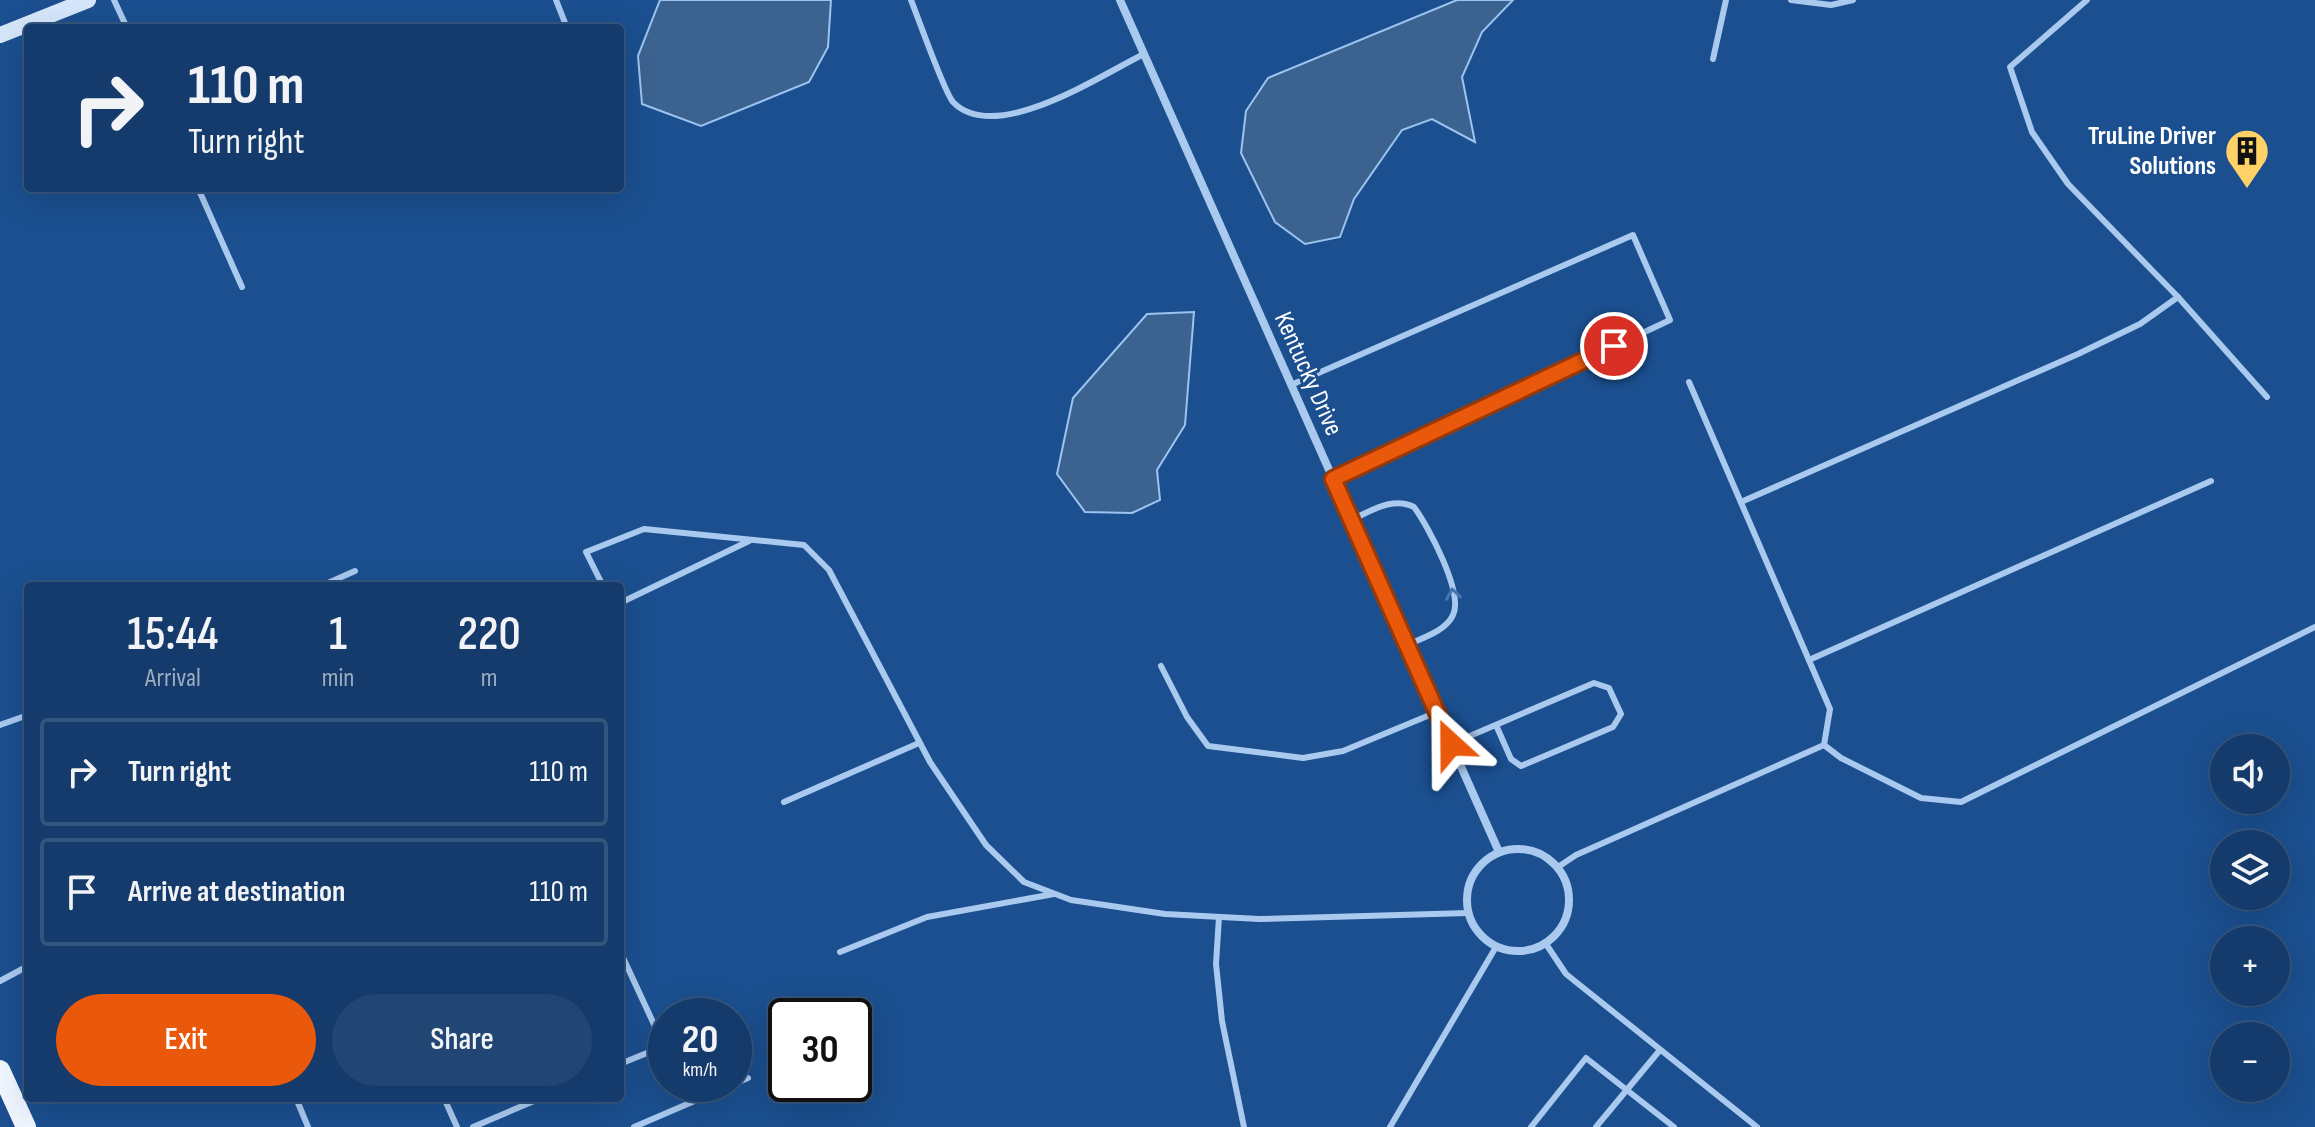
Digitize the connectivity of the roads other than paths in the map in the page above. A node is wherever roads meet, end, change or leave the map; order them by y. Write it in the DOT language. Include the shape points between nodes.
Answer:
graph roads {
  1 [pos="88,0"];
  2 [pos="114,0"];
  3 [pos="556,0"];
  4 [pos="911,0"];
  5 [pos="1120,0"];
  6 [pos="1726,0"];
  7 [pos="1791,0"];
  8 [pos="1853,0"];
  9 [pos="2087,0"];
  10 [pos="28,24"];
  11 [pos="125,24"];
  12 [pos="565,24"];
  13 [pos="24,25"];
  14 [pos="0,35"];
  15 [pos="1144,54"];
  16 [pos="1713,59"];
  17 [pos="200,192"];
  18 [pos="242,287"];
  19 [pos="2178,297"];
  20 [pos="1689,382"];
  21 [pos="1291,385"];
  22 [pos="2267,397"];
  23 [pos="1333,479"];
  24 [pos="2211,481"];
  25 [pos="1741,502"];
  26 [pos="1351,520"];
  27 [pos="752,540"];
  28 [pos="355,571"];
  29 [pos="330,582"];
  30 [pos="601,582"];
  31 [pos="624,601"];
  32 [pos="2315,627"];
  33 [pos="1407,645"];
  34 [pos="1809,660"];
  35 [pos="1161,666"];
  36 [pos="1437,712"];
  37 [pos="24,716"];
  38 [pos="0,725"];
  39 [pos="1496,725"];
  40 [pos="919,743"];
  41 [pos="1451,744"];
  42 [pos="1824,745"];
  43 [pos="784,802"];
  44 [pos="1499,852"];
  45 [pos="1558,867"];
  46 [pos="1054,894"];
  47 [pos="1468,913"];
  48 [pos="1219,917"];
  49 [pos="1546,944"];
  50 [pos="1496,947"];
  51 [pos="840,952"];
  52 [pos="624,960"];
  53 [pos="24,968"];
  54 [pos="0,981"];
  55 [pos="1660,1050"];
  56 [pos="624,1062"];
  57 [pos="0,1070"];
  58 [pos="1627,1090"];
  59 [pos="298,1102"];
  60 [pos="446,1102"];
  61 [pos="532,1102"];
  62 [pos="692,1102"];
  63 [pos="26,1127"];
  64 [pos="308,1127"];
  65 [pos="457,1127"];
  66 [pos="473,1127"];
  67 [pos="634,1127"];
  68 [pos="1244,1127"];
  69 [pos="1390,1127"];
  70 [pos="1531,1127"];
  71 [pos="1596,1127"];
  72 [pos="1674,1127"];
  73 [pos="1757,1127"];
  1 -- 10 [label="main road"];
  2 -- 11 [label="lane"];
  3 -- 12 [label="lane"];
  4 -- 15 [label="lane" via="953,102 983,118 1023,113"];
  5 -- 15 [label="street, Kentucky Drive"];
  6 -- 16 [label="lane"];
  7 -- 8 [label="lane" via="1831,5"];
  9 -- 19 [label="lane" via="2010,67 2032,132 2068,184"];
  13 -- 14 [label="main road"];
  15 -- 21 [label="street, Kentucky Drive"];
  17 -- 18 [label="lane"];
  19 -- 22 [label="lane"];
  19 -- 25 [label="lane" via="2140,324 2078,354"];
  20 -- 25 [label="lane"];
  21 -- 23 [label="street, Kentucky Drive"];
  21 -- 23 [label="lane" via="1633,235 1670,320"];
  23 -- 26 [label="street, Kentucky Drive"];
  24 -- 34 [label="lane"];
  25 -- 34 [label="lane"];
  26 -- 33 [label="street, Kentucky Drive"];
  33 -- 26 [label="lane, one-way" via="1453,616 1453,586 1414,507 1389,504"];
  27 -- 30 [label="lane" via="644,529 586,552"];
  27 -- 31 [label="lane"];
  27 -- 40 [label="lane" via="804,545 829,570"];
  28 -- 29 [label="lane"];
  32 -- 42 [label="lane" via="1961,802 1921,798"];
  33 -- 36 [label="street, Kentucky Drive"];
  34 -- 42 [label="lane" via="1830,709"];
  35 -- 36 [label="lane" via="1208,746 1303,758 1343,751"];
  36 -- 41 [label="street, Kentucky Drive"];
  37 -- 38 [label="lane"];
  39 -- 39 [label="lane" via="1594,683 1609,688 1621,714 1613,727 1521,766 1511,759"];
  39 -- 41 [label="lane"];
  40 -- 43 [label="lane"];
  40 -- 46 [label="lane" via="986,845 1024,882"];
  41 -- 44 [label="street, Kentucky Drive"];
  42 -- 45 [label="lane"];
  44 -- 45 [label="street" via="1520,848 1541,853"];
  44 -- 47 [label="street" via="1472,877"];
  45 -- 49 [label="street" via="1567,882 1569,908 1559,932"];
  46 -- 48 [label="lane" via="1150,912"];
  46 -- 51 [label="lane" via="927,917"];
  47 -- 48 [label="lane"];
  47 -- 50 [label="street" via="1483,939"];
  48 -- 68 [label="lane" via="1216,964 1222,1021"];
  49 -- 50 [label="street" via="1530,951"];
  49 -- 55 [label="lane" via="1566,974"];
  50 -- 69 [label="lane"];
  52 -- 56 [label="lane" via="664,1046"];
  53 -- 54 [label="lane"];
  55 -- 58 [label="lane"];
  55 -- 73 [label="lane"];
  57 -- 63 [label="main road"];
  58 -- 70 [label="lane" via="1586,1058"];
  58 -- 71 [label="lane"];
  58 -- 72 [label="lane"];
  59 -- 64 [label="lane"];
  60 -- 65 [label="lane"];
  61 -- 66 [label="lane"];
  62 -- 67 [label="lane"];
}
